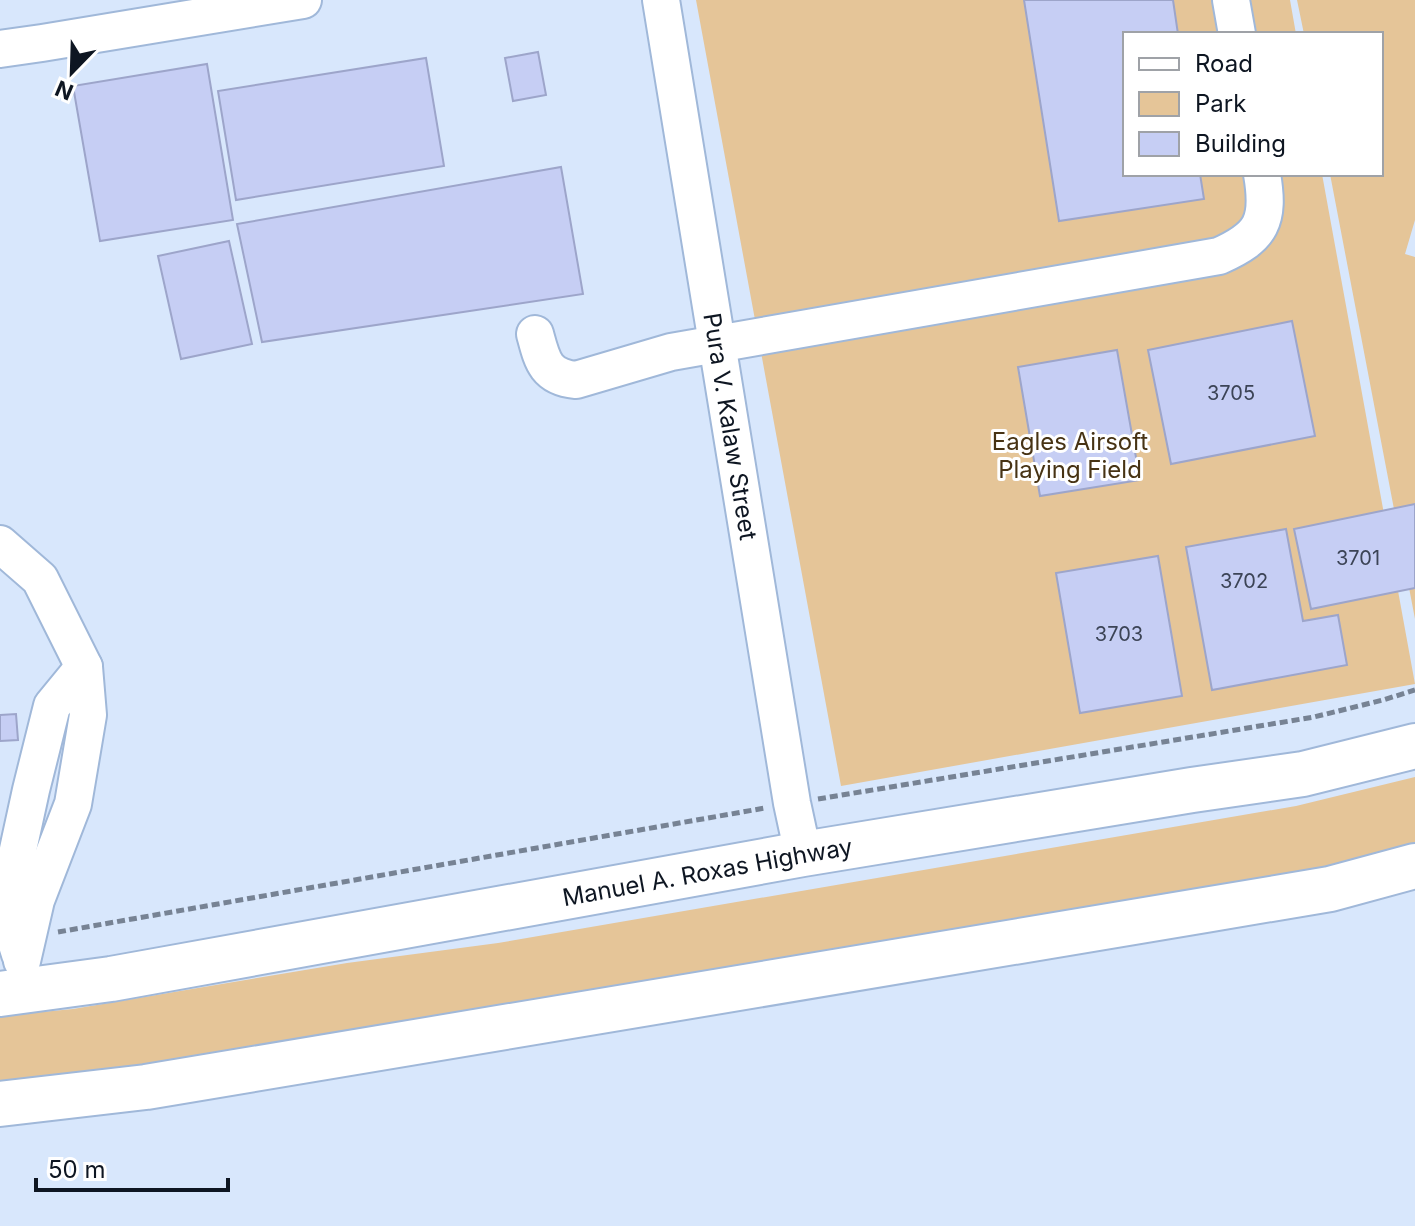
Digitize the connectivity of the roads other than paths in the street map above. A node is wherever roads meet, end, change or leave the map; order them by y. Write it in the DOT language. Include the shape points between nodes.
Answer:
graph roads {
  1 [pos="303,0"];
  2 [pos="661,0"];
  3 [pos="1231,0"];
  4 [pos="1237,32"];
  5 [pos="0,49"];
  6 [pos="1262,176"];
  7 [pos="535,334"];
  8 [pos="718,344"];
  9 [pos="0,544"];
  10 [pos="1415,746"];
  11 [pos="803,854"];
  12 [pos="1415,866"];
  13 [pos="18,971"];
  14 [pos="0,1104"];
  1 -- 5 [label="street"];
  2 -- 8 [label="street, Pura V. Kalaw Street"];
  3 -- 4 [label="street"];
  6 -- 8 [label="street" via="1265,208 1260,227 1251,239 1219,256"];
  7 -- 8 [label="street" via="551,372 576,380"];
  8 -- 11 [label="street, Pura V. Kalaw Street"];
  9 -- 13 [label="street" via="40,579 84,667 52,706 11,882 7,913"];
  10 -- 11 [label="main road, Manuel A. Roxas Highway" via="1303,774"];
  11 -- 13 [label="main road, Manuel A. Roxas Highway" via="111,979"];
  12 -- 14 [label="main road" via="1330,889 146,1087"];
}
